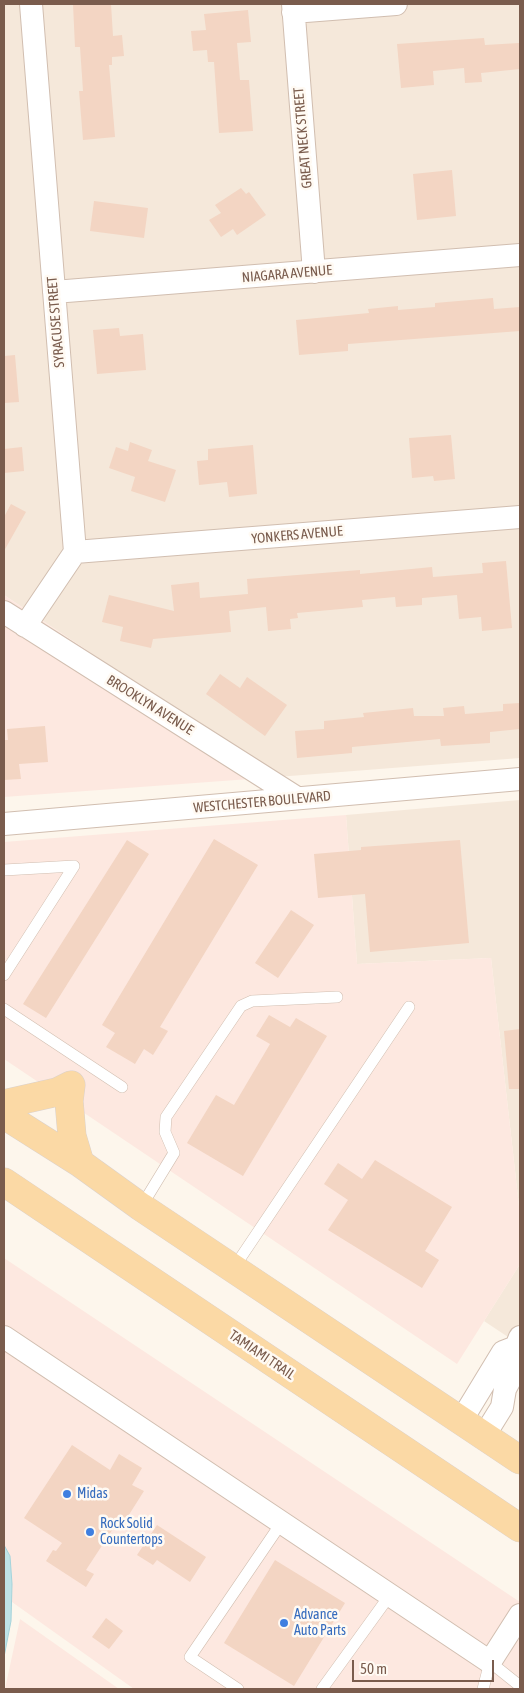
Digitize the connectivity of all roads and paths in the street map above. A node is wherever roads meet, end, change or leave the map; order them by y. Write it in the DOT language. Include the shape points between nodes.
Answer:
graph roads {
  1 [pos="31,4"];
  2 [pos="396,4"];
  3 [pos="293,8"];
  4 [pos="520,255"];
  5 [pos="314,272"];
  6 [pos="54,292"];
  7 [pos="520,517"];
  8 [pos="75,552"];
  9 [pos="4,612"];
  10 [pos="25,626"];
  11 [pos="520,779"];
  12 [pos="297,798"];
  13 [pos="4,824"];
  14 [pos="4,870"];
  15 [pos="4,976"];
  16 [pos="337,997"];
  17 [pos="409,1007"];
  18 [pos="4,1009"];
  19 [pos="78,1074"];
  20 [pos="122,1087"];
  21 [pos="4,1104"];
  22 [pos="4,1114"];
  23 [pos="80,1163"];
  24 [pos="4,1182"];
  25 [pos="141,1206"];
  26 [pos="233,1268"];
  27 [pos="4,1337"];
  28 [pos="518,1342"];
  29 [pos="461,1421"];
  30 [pos="484,1436"];
  31 [pos="520,1460"];
  32 [pos="470,1494"];
  33 [pos="520,1504"];
  34 [pos="282,1522"];
  35 [pos="520,1528"];
  36 [pos="390,1595"];
  37 [pos="520,1616"];
  38 [pos="490,1662"];
  39 [pos="520,1686"];
  40 [pos="238,1689"];
  41 [pos="322,1689"];
  42 [pos="482,1689"];
  1 -- 6 [label="street, SYRACUSE STREET"];
  2 -- 3 [label="street"];
  3 -- 5 [label="street, GREAT NECK STREET"];
  4 -- 5 [label="street, NIAGARA AVENUE"];
  5 -- 6 [label="street, NIAGARA AVENUE"];
  6 -- 8 [label="street, SYRACUSE STREET"];
  7 -- 8 [label="street, YONKERS AVENUE"];
  8 -- 10 [label="street"];
  9 -- 10 [label="street, BROOKLYN AVENUE"];
  10 -- 12 [label="street, BROOKLYN AVENUE"];
  11 -- 12 [label="street, WESTCHESTER BOULEVARD"];
  12 -- 13 [label="street, WESTCHESTER BOULEVARD"];
  14 -- 15 [label="lane" via="74,866"];
  16 -- 25 [label="lane" via="252,1001 241,1006 166,1117 165,1132 174,1153"];
  17 -- 26 [label="lane"];
  18 -- 19 [label="lane"];
  19 -- 20 [label="lane"];
  19 -- 21 [label="main road" via="57,1092"];
  19 -- 23 [label="main road" via="69,1101 72,1136"];
  22 -- 23 [label="main road"];
  23 -- 25 [label="main road"];
  24 -- 32 [label="main road, TAMIAMI TRAIL"];
  25 -- 26 [label="main road"];
  26 -- 29 [label="main road"];
  27 -- 34 [label="street"];
  28 -- 29 [label="street" via="503,1352"];
  28 -- 30 [label="street" via="520,1361 505,1389 502,1407"];
  29 -- 30 [label="main road"];
  30 -- 31 [label="main road"];
  32 -- 33 [label="main road"];
  32 -- 35 [label="main road, TAMIAMI TRAIL"];
  34 -- 36 [label="street"];
  34 -- 40 [label="lane" via="190,1657"];
  36 -- 38 [label="street"];
  36 -- 41 [label="lane"];
  37 -- 38 [label="street"];
  38 -- 39 [label="lane"];
  38 -- 42 [label="lane"];
}
